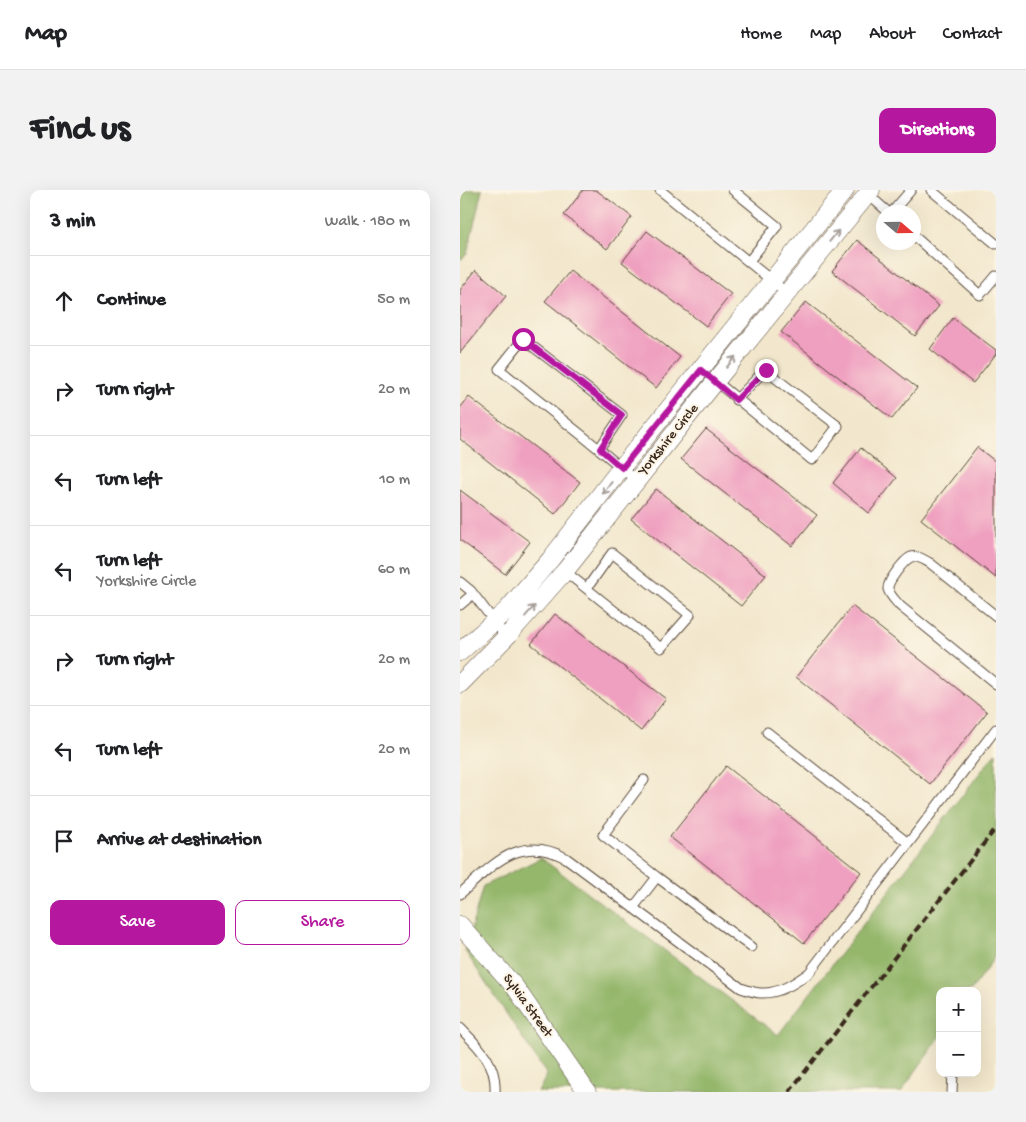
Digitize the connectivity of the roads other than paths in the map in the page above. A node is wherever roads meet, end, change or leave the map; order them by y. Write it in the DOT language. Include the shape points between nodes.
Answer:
graph roads {
  1 [pos="660,190"];
  2 [pos="733,190"];
  3 [pos="845,190"];
  4 [pos="911,190"];
  5 [pos="931,190"];
  6 [pos="869,191"];
  7 [pos="880,205"];
  8 [pos="898,205"];
  9 [pos="921,241"];
  10 [pos="996,244"];
  11 [pos="748,261"];
  12 [pos="996,276"];
  13 [pos="771,281"];
  14 [pos="788,293"];
  15 [pos="701,370"];
  16 [pos="715,382"];
  17 [pos="736,400"];
  18 [pos="600,449"];
  19 [pos="622,468"];
  20 [pos="636,480"];
  21 [pos="550,560"];
  22 [pos="565,571"];
  23 [pos="460,582"];
  24 [pos="587,588"];
  25 [pos="473,594"];
  26 [pos="460,605"];
  27 [pos="996,616"];
  28 [pos="494,624"];
  29 [pos="506,637"];
  30 [pos="460,652"];
  31 [pos="460,684"];
  32 [pos="996,684"];
  33 [pos="996,729"];
  34 [pos="767,732"];
  35 [pos="644,780"];
  36 [pos="908,843"];
  37 [pos="657,877"];
  38 [pos="460,894"];
  39 [pos="633,908"];
  40 [pos="460,925"];
  41 [pos="751,946"];
  42 [pos="460,1028"];
  43 [pos="953,1077"];
  44 [pos="495,1092"];
  45 [pos="588,1092"];
  46 [pos="952,1092"];
  1 -- 11 [label="lane"];
  2 -- 11 [label="lane" via="777,226"];
  3 -- 13 [label="street, Yorkshire Circle"];
  4 -- 8 [label="lane"];
  5 -- 10 [label="lane"];
  6 -- 7 [label="lane"];
  14 -- 6 [label="street, Yorkshire Circle, one-way"];
  9 -- 12 [label="lane" via="980,295"];
  11 -- 13 [label="lane"];
  13 -- 14 [label="lane"];
  13 -- 15 [label="street, Yorkshire Circle"];
  16 -- 14 [label="street, Yorkshire Circle, one-way"];
  15 -- 16 [label="lane"];
  15 -- 19 [label="street, Yorkshire Circle"];
  16 -- 17 [label="lane"];
  16 -- 20 [label="street, Yorkshire Circle"];
  17 -- 17 [label="lane" via="812,460 838,426 766,370"];
  18 -- 18 [label="lane" via="500,369 523,339 622,415"];
  18 -- 19 [label="lane"];
  19 -- 20 [label="lane"];
  19 -- 21 [label="street, Yorkshire Circle, one-way"];
  20 -- 22 [label="street, Yorkshire Circle"];
  21 -- 22 [label="lane"];
  21 -- 28 [label="street, Yorkshire Circle"];
  22 -- 24 [label="lane"];
  29 -- 22 [label="street, Yorkshire Circle, one-way"];
  23 -- 25 [label="lane"];
  24 -- 24 [label="lane" via="661,648 690,615 612,553"];
  25 -- 26 [label="lane"];
  25 -- 28 [label="lane"];
  27 -- 32 [label="lane" via="919,557 907,560 890,581 888,588 900,606"];
  28 -- 29 [label="lane"];
  28 -- 30 [label="street, Yorkshire Circle"];
  29 -- 31 [label="street, Yorkshire Circle"];
  33 -- 36 [label="lane"];
  34 -- 36 [label="lane"];
  35 -- 37 [label="lane" via="603,835"];
  36 -- 39 [label="lane" via="809,973 777,991 760,993 741,988"];
  37 -- 39 [label="lane"];
  37 -- 41 [label="lane"];
  38 -- 39 [label="lane" via="511,853 542,849 566,858"];
  40 -- 45 [label="street, Sylvia Street" via="515,987"];
  42 -- 44 [label="lane" via="492,1066"];
  43 -- 46 [label="lane"];
}
